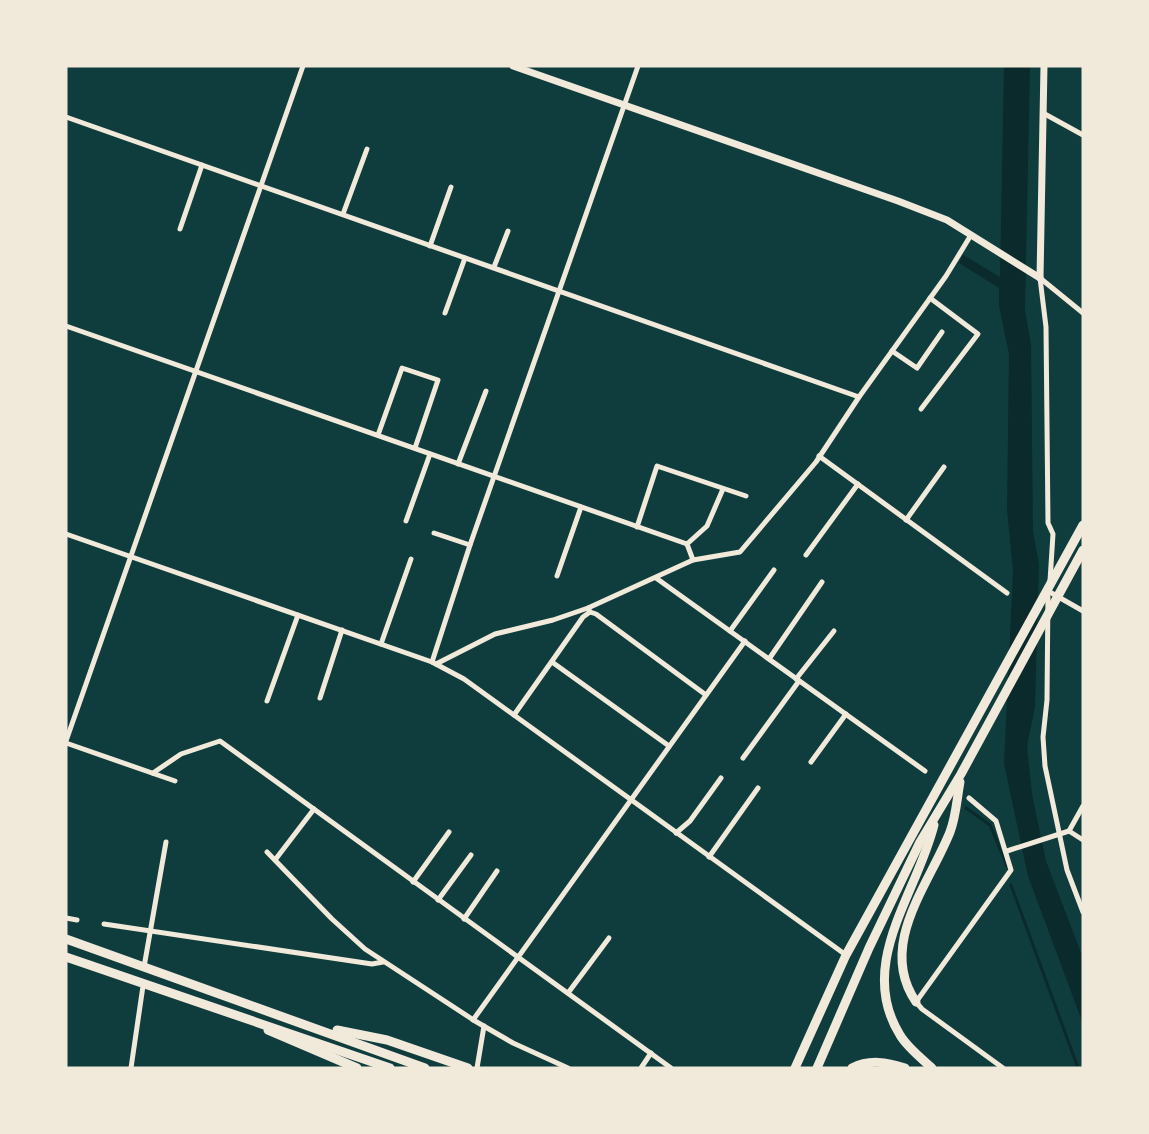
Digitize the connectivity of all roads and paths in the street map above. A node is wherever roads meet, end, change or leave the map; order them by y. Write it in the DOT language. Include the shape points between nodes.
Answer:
graph roads {
  1 [pos="303,66"];
  2 [pos="513,66"];
  3 [pos="638,66"];
  4 [pos="1044,66"];
  5 [pos="624,104"];
  6 [pos="1043,113"];
  7 [pos="66,117"];
  8 [pos="1083,135"];
  9 [pos="367,149"];
  10 [pos="202,165"];
  11 [pos="261,185"];
  12 [pos="451,187"];
  13 [pos="343,214"];
  14 [pos="180,230"];
  15 [pos="508,231"];
  16 [pos="971,235"];
  17 [pos="430,246"];
  18 [pos="465,258"];
  19 [pos="494,267"];
  20 [pos="1041,278"];
  21 [pos="560,290"];
  22 [pos="930,298"];
  23 [pos="445,313"];
  24 [pos="1083,313"];
  25 [pos="66,326"];
  26 [pos="942,332"];
  27 [pos="892,351"];
  28 [pos="195,372"];
  29 [pos="486,391"];
  30 [pos="859,397"];
  31 [pos="921,409"];
  32 [pos="378,435"];
  33 [pos="415,448"];
  34 [pos="430,454"];
  35 [pos="819,456"];
  36 [pos="458,464"];
  37 [pos="944,467"];
  38 [pos="494,477"];
  39 [pos="858,484"];
  40 [pos="723,489"];
  41 [pos="746,496"];
  42 [pos="581,507"];
  43 [pos="906,520"];
  44 [pos="406,521"];
  45 [pos="1083,525"];
  46 [pos="637,527"];
  47 [pos="434,533"];
  48 [pos="66,534"];
  49 [pos="687,544"];
  50 [pos="470,545"];
  51 [pos="1083,550"];
  52 [pos="806,555"];
  53 [pos="130,556"];
  54 [pos="411,559"];
  55 [pos="693,560"];
  56 [pos="774,570"];
  57 [pos="557,576"];
  58 [pos="656,578"];
  59 [pos="822,582"];
  60 [pos="1048,591"];
  61 [pos="1006,593"];
  62 [pos="589,610"];
  63 [pos="1083,611"];
  64 [pos="298,615"];
  65 [pos="342,630"];
  66 [pos="730,631"];
  67 [pos="834,631"];
  68 [pos="744,641"];
  69 [pos="381,644"];
  70 [pos="770,659"];
  71 [pos="552,662"];
  72 [pos="434,663"];
  73 [pos="797,680"];
  74 [pos="706,695"];
  75 [pos="320,698"];
  76 [pos="267,701"];
  77 [pos="846,714"];
  78 [pos="514,715"];
  79 [pos="66,742"];
  80 [pos="669,746"];
  81 [pos="743,758"];
  82 [pos="811,762"];
  83 [pos="925,771"];
  84 [pos="153,773"];
  85 [pos="961,774"];
  86 [pos="721,778"];
  87 [pos="175,781"];
  88 [pos="758,788"];
  89 [pos="969,798"];
  90 [pos="632,799"];
  91 [pos="1083,806"];
  92 [pos="314,809"];
  93 [pos="935,820"];
  94 [pos="1069,831"];
  95 [pos="449,832"];
  96 [pos="676,833"];
  97 [pos="1058,833"];
  98 [pos="1083,840"];
  99 [pos="166,842"];
  100 [pos="1007,851"];
  101 [pos="267,852"];
  102 [pos="471,855"];
  103 [pos="709,857"];
  104 [pos="275,860"];
  105 [pos="498,871"];
  106 [pos="413,882"];
  107 [pos="438,900"];
  108 [pos="1083,912"];
  109 [pos="66,918"];
  110 [pos="464,919"];
  111 [pos="77,920"];
  112 [pos="104,924"];
  113 [pos="151,930"];
  114 [pos="609,938"];
  115 [pos="66,939"];
  116 [pos="846,955"];
  117 [pos="66,957"];
  118 [pos="518,958"];
  119 [pos="383,962"];
  120 [pos="144,968"];
  121 [pos="143,986"];
  122 [pos="568,993"];
  123 [pos="825,997"];
  124 [pos="916,1002"];
  125 [pos="474,1020"];
  126 [pos="308,1024"];
  127 [pos="261,1026"];
  128 [pos="484,1026"];
  129 [pos="651,1053"];
  130 [pos="131,1068"];
  131 [pos="357,1068"];
  132 [pos="390,1068"];
  133 [pos="426,1068"];
  134 [pos="468,1068"];
  135 [pos="477,1068"];
  136 [pos="568,1068"];
  137 [pos="641,1068"];
  138 [pos="671,1068"];
  139 [pos="789,1068"];
  140 [pos="795,1068"];
  141 [pos="817,1068"];
  142 [pos="852,1068"];
  143 [pos="905,1068"];
  144 [pos="932,1068"];
  145 [pos="1003,1068"];
  1 -- 11 [label="street"];
  2 -- 5 [label="street"];
  3 -- 5 [label="street"];
  4 -- 6 [label="street"];
  5 -- 16 [label="street" via="898,201 947,220"];
  5 -- 21 [label="street"];
  6 -- 8 [label="street"];
  6 -- 20 [label="street"];
  7 -- 10 [label="street"];
  9 -- 13 [label="street"];
  10 -- 11 [label="street"];
  10 -- 14 [label="street"];
  11 -- 13 [label="street"];
  11 -- 28 [label="street"];
  12 -- 17 [label="street"];
  13 -- 17 [label="street"];
  15 -- 19 [label="street"];
  16 -- 20 [label="street"];
  16 -- 22 [label="street"];
  17 -- 18 [label="street"];
  18 -- 19 [label="street"];
  18 -- 23 [label="street"];
  19 -- 21 [label="street"];
  20 -- 24 [label="street"];
  20 -- 60 [label="street" via="1046,327 1048,523 1053,534"];
  21 -- 30 [label="street"];
  21 -- 38 [label="street"];
  22 -- 27 [label="street"];
  22 -- 31 [label="street" via="978,334"];
  25 -- 28 [label="street"];
  26 -- 27 [label="street" via="917,368"];
  27 -- 30 [label="street"];
  28 -- 32 [label="street"];
  28 -- 53 [label="street"];
  29 -- 36 [label="street"];
  30 -- 35 [label="street"];
  32 -- 33 [label="street"];
  32 -- 33 [label="street" via="402,368 438,380"];
  33 -- 34 [label="street"];
  34 -- 36 [label="street"];
  34 -- 44 [label="street"];
  35 -- 39 [label="street"];
  35 -- 55 [label="street" via="740,552"];
  36 -- 38 [label="street"];
  37 -- 43 [label="street"];
  38 -- 42 [label="street"];
  38 -- 50 [label="street"];
  39 -- 43 [label="street"];
  39 -- 52 [label="street"];
  40 -- 41 [label="street"];
  40 -- 46 [label="street" via="657,466"];
  40 -- 49 [label="street" via="707,526"];
  42 -- 46 [label="street"];
  42 -- 57 [label="street"];
  43 -- 61 [label="street"];
  45 -- 116 [label="highway"];
  46 -- 49 [label="street"];
  47 -- 50 [label="street"];
  48 -- 53 [label="street"];
  49 -- 55 [label="street"];
  50 -- 72 [label="street"];
  51 -- 85 [label="highway"];
  53 -- 64 [label="street"];
  53 -- 79 [label="street"];
  54 -- 69 [label="street"];
  55 -- 58 [label="street"];
  56 -- 66 [label="street"];
  58 -- 62 [label="street"];
  58 -- 66 [label="street"];
  59 -- 70 [label="street"];
  60 -- 63 [label="street"];
  60 -- 97 [label="street" via="1044,749"];
  62 -- 71 [label="street"];
  62 -- 72 [label="street" via="495,634"];
  62 -- 74 [label="street"];
  64 -- 65 [label="street"];
  64 -- 76 [label="street"];
  65 -- 69 [label="street"];
  65 -- 75 [label="street"];
  66 -- 68 [label="street"];
  67 -- 73 [label="street"];
  68 -- 70 [label="street"];
  68 -- 74 [label="street"];
  69 -- 72 [label="street"];
  70 -- 73 [label="street"];
  71 -- 78 [label="street"];
  71 -- 80 [label="street"];
  72 -- 78 [label="street"];
  73 -- 77 [label="street"];
  73 -- 81 [label="street"];
  74 -- 80 [label="street"];
  77 -- 82 [label="street"];
  77 -- 83 [label="street"];
  78 -- 90 [label="street"];
  79 -- 84 [label="street"];
  80 -- 90 [label="street"];
  84 -- 87 [label="street"];
  84 -- 92 [label="street" via="182,754 220,741"];
  85 -- 93 [label="highway"];
  85 -- 124 [label="highway" via="951,830 902,938 902,969 906,987"];
  86 -- 96 [label="street" via="690,821"];
  88 -- 103 [label="street"];
  89 -- 100 [label="street" via="996,821"];
  90 -- 96 [label="street"];
  90 -- 118 [label="street"];
  91 -- 94 [label="street"];
  92 -- 104 [label="street"];
  92 -- 106 [label="street"];
  93 -- 141 [label="highway" via="920,842 869,948"];
  93 -- 144 [label="highway" via="928,848 889,943 882,983 900,1036"];
  94 -- 97 [label="street"];
  94 -- 98 [label="street"];
  95 -- 106 [label="street"];
  96 -- 103 [label="street"];
  97 -- 100 [label="street"];
  97 -- 108 [label="street"];
  99 -- 113 [label="street"];
  100 -- 124 [label="street" via="1011,870"];
  101 -- 104 [label="street"];
  102 -- 107 [label="street"];
  103 -- 116 [label="street"];
  104 -- 119 [label="street" via="338,926"];
  105 -- 110 [label="street"];
  106 -- 107 [label="street"];
  107 -- 110 [label="street"];
  109 -- 111 [label="street"];
  110 -- 118 [label="street"];
  112 -- 113 [label="street"];
  113 -- 119 [label="street" via="372,964"];
  113 -- 120 [label="street"];
  114 -- 122 [label="street"];
  115 -- 120 [label="highway"];
  116 -- 123 [label="highway"];
  117 -- 121 [label="highway"];
  118 -- 122 [label="street"];
  118 -- 125 [label="street"];
  119 -- 125 [label="street"];
  120 -- 126 [label="highway"];
  121 -- 127 [label="highway"];
  121 -- 130 [label="street"];
  122 -- 129 [label="street"];
  123 -- 139 [label="highway"];
  123 -- 140 [label="highway"];
  124 -- 145 [label="street"];
  125 -- 128 [label="street"];
  126 -- 133 [label="highway"];
  126 -- 134 [label="highway" via="387,1040"];
  127 -- 131 [label="highway"];
  127 -- 132 [label="highway"];
  128 -- 135 [label="street"];
  128 -- 136 [label="street"];
  129 -- 137 [label="street"];
  129 -- 138 [label="street"];
  142 -- 143 [label="highway" via="871,1062"];
}
